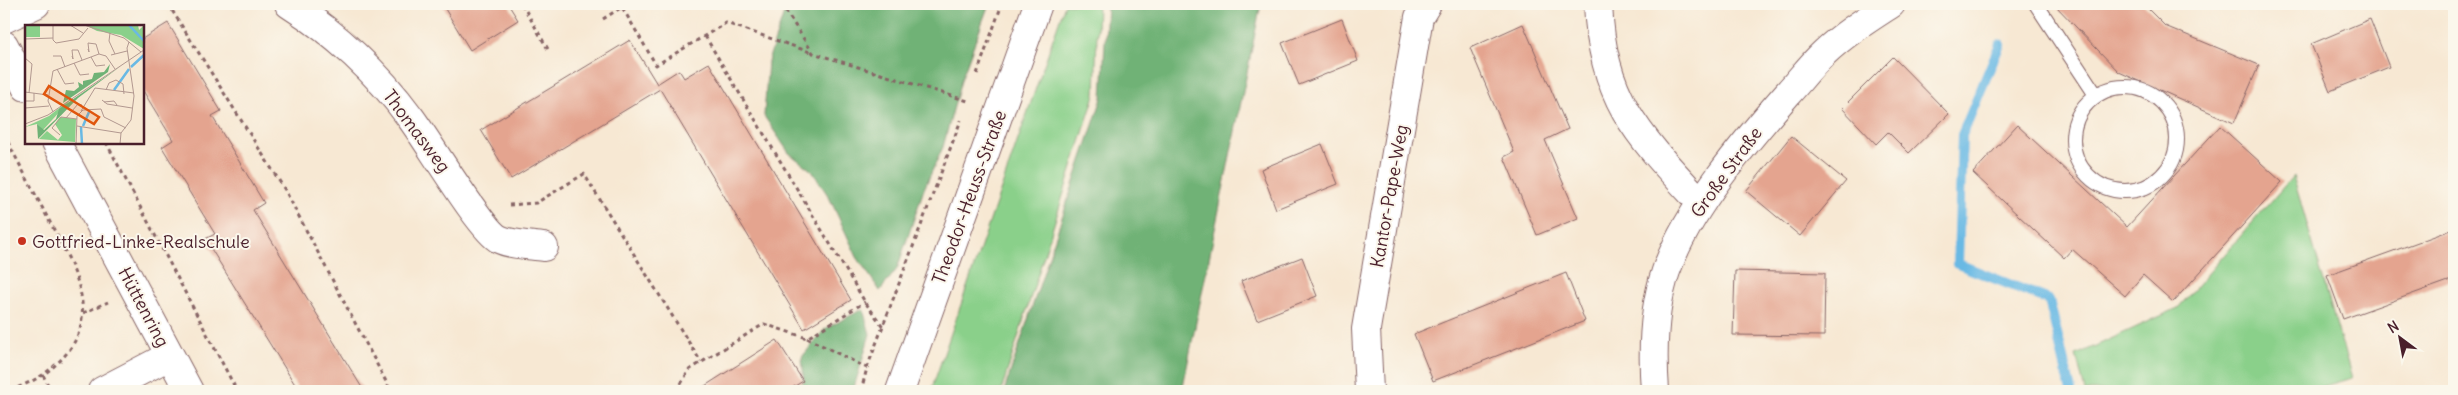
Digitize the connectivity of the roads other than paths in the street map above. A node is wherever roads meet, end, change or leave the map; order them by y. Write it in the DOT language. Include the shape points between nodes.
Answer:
graph roads {
  1 [pos="36,4"];
  2 [pos="289,4"];
  3 [pos="1038,4"];
  4 [pos="1427,4"];
  5 [pos="1598,4"];
  6 [pos="1891,4"];
  7 [pos="2036,4"];
  8 [pos="4,19"];
  9 [pos="4,44"];
  10 [pos="25,85"];
  11 [pos="2096,95"];
  12 [pos="57,144"];
  13 [pos="1702,203"];
  14 [pos="544,247"];
  15 [pos="169,356"];
  16 [pos="102,391"];
  17 [pos="189,391"];
  18 [pos="900,391"];
  19 [pos="1369,391"];
  20 [pos="1655,391"];
  1 -- 8 [label="street"];
  2 -- 14 [label="street, Thomasweg" via="343,44 375,75 410,115 482,223 499,239"];
  3 -- 18 [label="street, Theodor-Heuss-Straße"];
  4 -- 19 [label="street, Kantor-Pape-Weg" via="1419,17 1366,329"];
  5 -- 13 [label="street" via="1599,34 1606,70 1624,112 1655,154"];
  6 -- 13 [label="street, Große Straße" via="1824,53 1762,123"];
  7 -- 11 [label="lane"];
  9 -- 10 [label="street"];
  11 -- 11 [label="lane" via="2083,107 2075,122 2072,139 2075,156 2083,171 2111,189 2128,191 2145,187 2160,178 2176,148 2176,130 2171,114 2160,100 2129,86 2111,88"];
  12 -- 15 [label="street, Hüttenring"];
  13 -- 20 [label="street, Große Straße" via="1666,271 1655,322"];
  15 -- 16 [label="street"];
  15 -- 17 [label="street, Hüttenring"];
}
